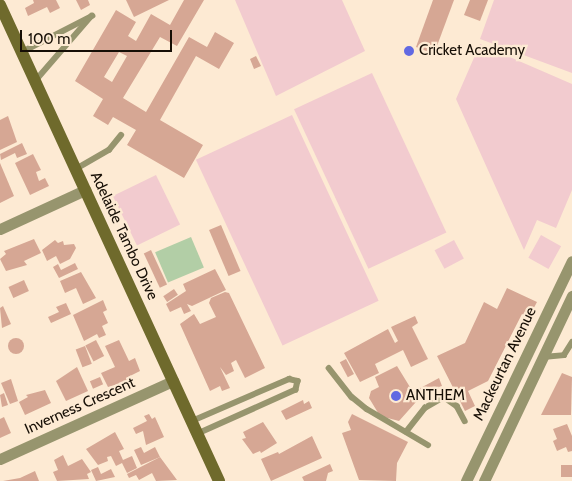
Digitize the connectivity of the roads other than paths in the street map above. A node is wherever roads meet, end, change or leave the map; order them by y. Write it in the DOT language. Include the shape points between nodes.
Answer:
graph roads {
  1 [pos="0,5"];
  2 [pos="22,52"];
  3 [pos="36,82"];
  4 [pos="121,135"];
  5 [pos="75,170"];
  6 [pos="85,190"];
  7 [pos="0,229"];
  8 [pos="572,261"];
  9 [pos="571,300"];
  10 [pos="572,342"];
  11 [pos="543,357"];
  12 [pos="329,368"];
  13 [pos="173,381"];
  14 [pos="192,421"];
  15 [pos="465,421"];
  16 [pos="406,432"];
  17 [pos="198,434"];
  18 [pos="428,445"];
  19 [pos="0,459"];
  20 [pos="219,481"];
  21 [pos="466,481"];
  22 [pos="484,481"];
  1 -- 2 [label="street, Adelaide Tambo Drive"];
  2 -- 3 [label="street, Adelaide Tambo Drive"];
  2 -- 3 [label="lane" via="92,16"];
  3 -- 5 [label="street, Adelaide Tambo Drive"];
  4 -- 5 [label="lane" via="109,150"];
  5 -- 6 [label="street, Adelaide Tambo Drive"];
  6 -- 7 [label="street"];
  6 -- 13 [label="street, Adelaide Tambo Drive"];
  8 -- 21 [label="street, Mackeurtan Avenue"];
  9 -- 11 [label="street, Mackeurtan Avenue"];
  10 -- 11 [label="lane" via="564,355"];
  11 -- 22 [label="street, Mackeurtan Avenue"];
  12 -- 16 [label="lane" via="352,397 378,418"];
  13 -- 14 [label="street, Adelaide Tambo Drive"];
  13 -- 19 [label="street, Inverness Crescent"];
  14 -- 17 [label="street, Adelaide Tambo Drive"];
  14 -- 17 [label="lane" via="289,379 298,381 299,386 294,391"];
  15 -- 16 [label="lane" via="457,406 444,397 425,408"];
  16 -- 18 [label="lane"];
  17 -- 20 [label="street, Adelaide Tambo Drive"];
}
